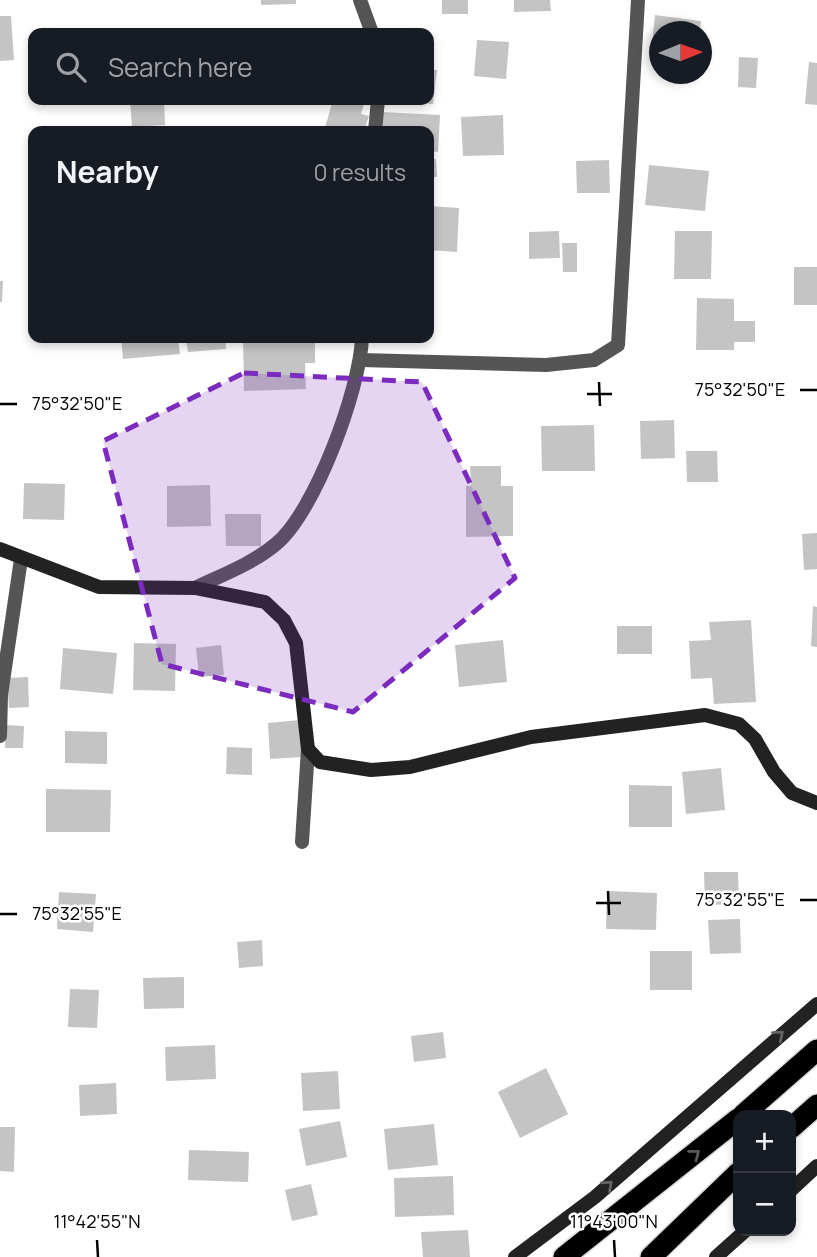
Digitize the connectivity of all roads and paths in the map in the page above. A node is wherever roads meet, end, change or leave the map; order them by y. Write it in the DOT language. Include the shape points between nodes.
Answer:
graph roads {
  1 [pos="360,0"];
  2 [pos="638,0"];
  3 [pos="370,28"];
  4 [pos="378,105"];
  5 [pos="375,126"];
  6 [pos="362,343"];
  7 [pos="361,360"];
  8 [pos="0,549"];
  9 [pos="21,559"];
  10 [pos="195,588"];
  11 [pos="0,736"];
  12 [pos="308,749"];
  13 [pos="817,803"];
  14 [pos="302,842"];
  15 [pos="817,1003"];
  16 [pos="817,1050"];
  17 [pos="817,1105"];
  18 [pos="749,1110"];
  19 [pos="733,1123"];
  20 [pos="796,1124"];
  21 [pos="817,1166"];
  22 [pos="733,1178"];
  23 [pos="796,1185"];
  24 [pos="739,1236"];
  25 [pos="515,1257"];
  26 [pos="564,1257"];
  27 [pos="651,1257"];
  28 [pos="716,1257"];
  1 -- 3 [label="street"];
  2 -- 7 [label="street" via="618,345 594,360 546,365"];
  4 -- 5 [label="street"];
  6 -- 7 [label="street"];
  7 -- 10 [label="street" via="316,489 296,524 249,562"];
  8 -- 9 [label="main road"];
  9 -- 10 [label="main road" via="99,587"];
  9 -- 11 [label="street" via="1,695"];
  10 -- 12 [label="main road" via="265,603 284,620 296,643"];
  12 -- 13 [label="main road" via="320,762 344,767 410,767 531,737 705,715 739,724 755,739 792,793"];
  12 -- 14 [label="street"];
  25 -- 15 [label="main road, one-way" via="595,1196"];
  16 -- 18 [label="highway"];
  17 -- 20 [label="highway"];
  26 -- 19 [label="highway, one-way"];
  21 -- 23 [label="main road"];
  22 -- 27 [label="highway"];
  24 -- 28 [label="main road"];
}
